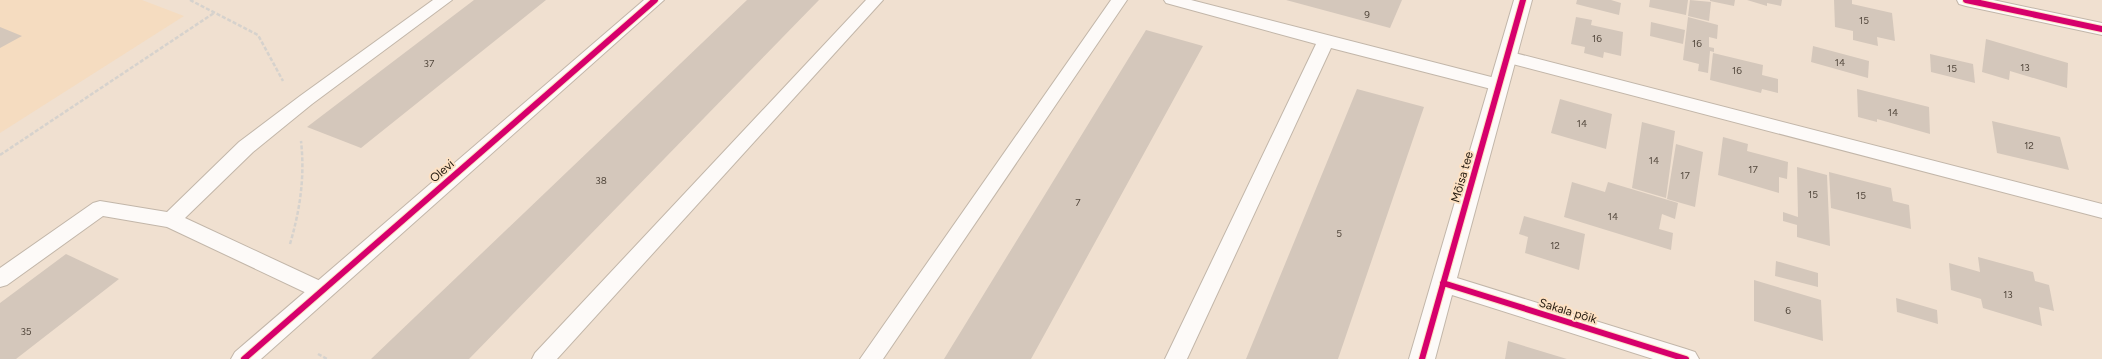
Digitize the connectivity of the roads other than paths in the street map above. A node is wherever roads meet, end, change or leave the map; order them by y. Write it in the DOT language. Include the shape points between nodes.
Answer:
graph roads {
  1 [pos="444,0"];
  2 [pos="654,0"];
  3 [pos="875,0"];
  4 [pos="1119,0"];
  5 [pos="1172,0"];
  6 [pos="1523,0"];
  7 [pos="1966,0"];
  8 [pos="2102,29"];
  9 [pos="1326,41"];
  10 [pos="1507,57"];
  11 [pos="1499,85"];
  12 [pos="2102,211"];
  13 [pos="171,220"];
  14 [pos="0,279"];
  15 [pos="1443,283"];
  16 [pos="322,291"];
  17 [pos="244,359"];
  18 [pos="543,359"];
  19 [pos="871,359"];
  20 [pos="1176,359"];
  21 [pos="1422,359"];
  22 [pos="1686,359"];
  1 -- 13 [label="lane" via="246,147"];
  2 -- 16 [label="street, Olevi"];
  3 -- 18 [label="lane"];
  4 -- 19 [label="lane"];
  5 -- 9 [label="lane"];
  6 -- 10 [label="street, Mõisa tee"];
  7 -- 8 [label="street"];
  9 -- 11 [label="lane"];
  9 -- 20 [label="lane"];
  10 -- 11 [label="street, Mõisa tee"];
  10 -- 12 [label="lane"];
  11 -- 15 [label="street, Mõisa tee"];
  13 -- 14 [label="lane" via="100,208"];
  13 -- 16 [label="lane"];
  15 -- 21 [label="street, Mõisa tee"];
  15 -- 22 [label="street, Sakala põik"];
  16 -- 17 [label="street, Olevi"];
}
